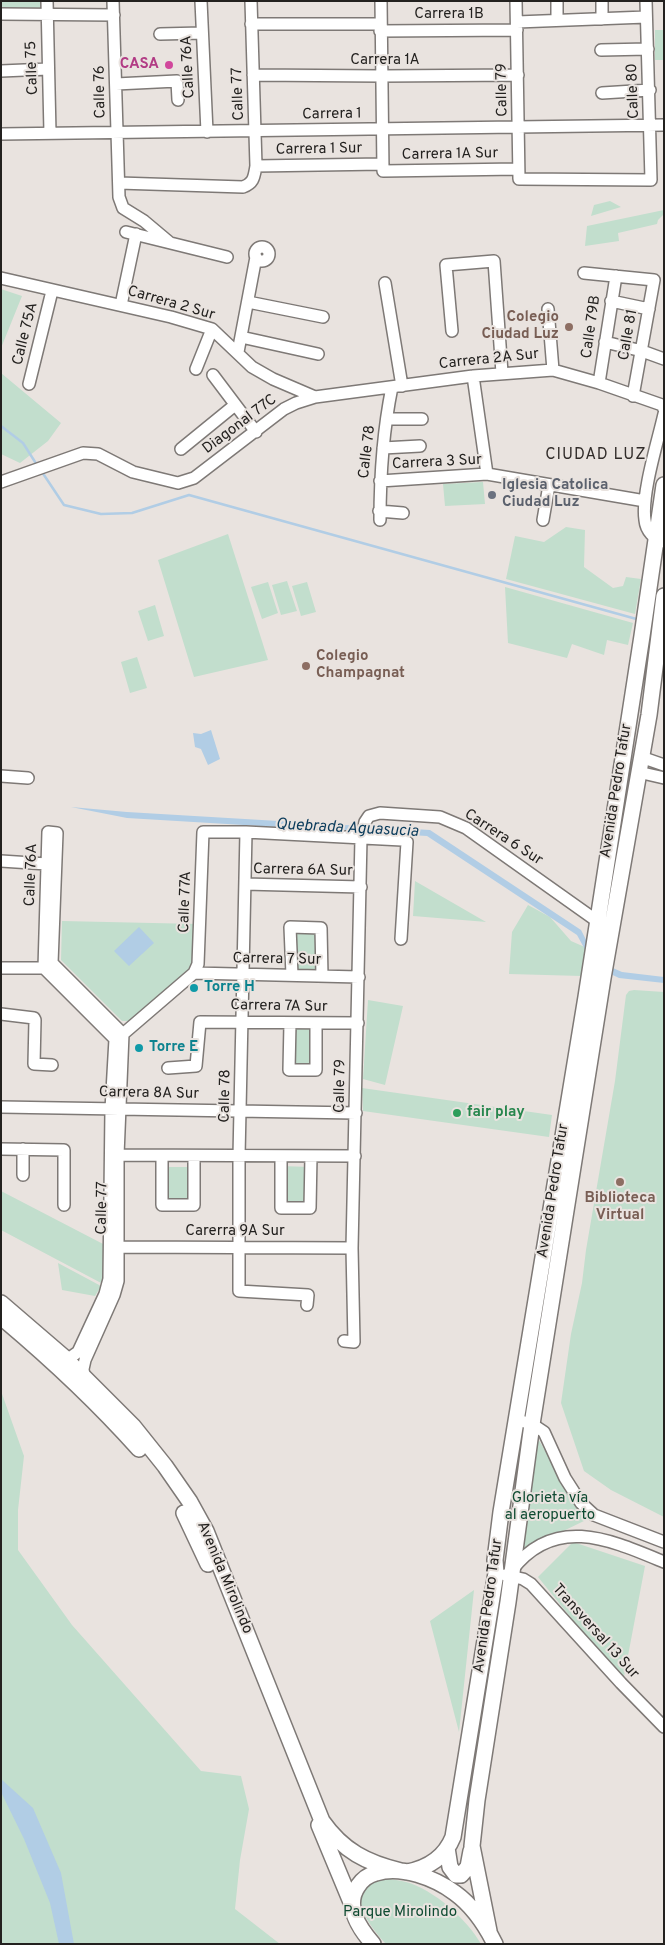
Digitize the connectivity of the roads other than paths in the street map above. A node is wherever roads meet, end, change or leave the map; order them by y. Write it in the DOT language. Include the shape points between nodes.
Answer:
graph roads {
  1 [pos="47,1"];
  2 [pos="113,1"];
  3 [pos="201,1"];
  4 [pos="251,1"];
  5 [pos="381,1"];
  6 [pos="516,1"];
  7 [pos="557,1"];
  8 [pos="602,1"];
  9 [pos="646,1"];
  10 [pos="1,14"];
  11 [pos="47,14"];
  12 [pos="114,15"];
  13 [pos="646,17"];
  14 [pos="602,19"];
  15 [pos="557,20"];
  16 [pos="252,24"];
  17 [pos="517,26"];
  18 [pos="380,27"];
  19 [pos="160,34"];
  20 [pos="202,34"];
  21 [pos="648,49"];
  22 [pos="601,50"];
  23 [pos="48,69"];
  24 [pos="1,71"];
  25 [pos="253,75"];
  26 [pos="518,75"];
  27 [pos="382,76"];
  28 [pos="116,84"];
  29 [pos="650,90"];
  30 [pos="602,93"];
  31 [pos="178,100"];
  32 [pos="664,124"];
  33 [pos="650,125"];
  34 [pos="518,126"];
  35 [pos="382,129"];
  36 [pos="255,131"];
  37 [pos="116,132"];
  38 [pos="207,132"];
  39 [pos="50,133"];
  40 [pos="1,134"];
  41 [pos="256,166"];
  42 [pos="382,167"];
  43 [pos="519,174"];
  44 [pos="651,180"];
  45 [pos="119,182"];
  46 [pos="169,242"];
  47 [pos="267,244"];
  48 [pos="227,257"];
  49 [pos="584,273"];
  50 [pos="616,276"];
  51 [pos="1,278"];
  52 [pos="385,283"];
  53 [pos="52,291"];
  54 [pos="611,301"];
  55 [pos="248,302"];
  56 [pos="122,306"];
  57 [pos="548,309"];
  58 [pos="649,309"];
  59 [pos="323,317"];
  60 [pos="212,329"];
  61 [pos="452,331"];
  62 [pos="241,337"];
  63 [pos="605,342"];
  64 [pos="642,351"];
  65 [pos="238,352"];
  66 [pos="318,354"];
  67 [pos="664,359"];
  68 [pos="196,369"];
  69 [pos="553,370"];
  70 [pos="502,373"];
  71 [pos="213,375"];
  72 [pos="473,376"];
  73 [pos="599,383"];
  74 [pos="29,384"];
  75 [pos="397,386"];
  76 [pos="315,396"];
  77 [pos="633,396"];
  78 [pos="235,405"];
  79 [pos="663,410"];
  80 [pos="422,418"];
  81 [pos="387,419"];
  82 [pos="256,432"];
  83 [pos="420,446"];
  84 [pos="383,448"];
  85 [pos="181,449"];
  86 [pos="487,474"];
  87 [pos="380,481"];
  88 [pos="1,482"];
  89 [pos="548,485"];
  90 [pos="664,485"];
  91 [pos="645,501"];
  92 [pos="403,513"];
  93 [pos="543,520"];
  94 [pos="660,540"];
  95 [pos="663,600"];
  96 [pos="640,764"];
  97 [pos="664,765"];
  98 [pos="1,776"];
  99 [pos="28,778"];
  100 [pos="664,778"];
  101 [pos="363,831"];
  102 [pos="246,832"];
  103 [pos="1,861"];
  104 [pos="47,864"];
  105 [pos="50,882"];
  106 [pos="245,884"];
  107 [pos="361,887"];
  108 [pos="597,921"];
  109 [pos="401,939"];
  110 [pos="48,965"];
  111 [pos="1,968"];
  112 [pos="194,973"];
  113 [pos="243,975"];
  114 [pos="292,975"];
  115 [pos="322,976"];
  116 [pos="359,977"];
  117 [pos="1,1014"];
  118 [pos="242,1022"];
  119 [pos="290,1023"];
  120 [pos="316,1023"];
  121 [pos="358,1023"];
  122 [pos="119,1036"];
  123 [pos="52,1065"];
  124 [pos="168,1068"];
  125 [pos="1,1107"];
  126 [pos="115,1109"];
  127 [pos="241,1111"];
  128 [pos="356,1113"];
  129 [pos="1,1149"];
  130 [pos="24,1149"];
  131 [pos="114,1155"];
  132 [pos="162,1156"];
  133 [pos="194,1156"];
  134 [pos="240,1156"];
  135 [pos="281,1156"];
  136 [pos="311,1156"];
  137 [pos="355,1156"];
  138 [pos="23,1175"];
  139 [pos="64,1204"];
  140 [pos="239,1247"];
  141 [pos="352,1248"];
  142 [pos="115,1252"];
  143 [pos="308,1300"];
  144 [pos="1,1303"];
  145 [pos="1,1317"];
  146 [pos="349,1341"];
  147 [pos="64,1358"];
  148 [pos="84,1377"];
  149 [pos="516,1420"];
  150 [pos="532,1424"];
  151 [pos="664,1542"];
  152 [pos="664,1562"];
  153 [pos="506,1573"];
  154 [pos="664,1727"];
  155 [pos="472,1846"];
  156 [pos="447,1848"];
  157 [pos="404,1872"];
  158 [pos="351,1902"];
  159 [pos="492,1938"];
  160 [pos="373,1944"];
  1 -- 11 [label="street, Calle 75"];
  2 -- 12 [label="street, Calle 76"];
  3 -- 20 [label="street, Calle 76A"];
  4 -- 16 [label="street, Calle 77"];
  5 -- 18 [label="street"];
  6 -- 17 [label="street, Calle 79"];
  7 -- 15 [label="street"];
  8 -- 14 [label="street"];
  9 -- 13 [label="street, Calle 80"];
  10 -- 11 [label="street"];
  11 -- 12 [label="street"];
  11 -- 23 [label="street, Calle 75"];
  12 -- 28 [label="street, Calle 76"];
  13 -- 14 [label="street, Carrera 1B"];
  13 -- 21 [label="street, Calle 80"];
  14 -- 15 [label="street, Carrera 1B"];
  15 -- 17 [label="street, Carrera 1B"];
  16 -- 18 [label="street, Carrera 1B"];
  16 -- 25 [label="street, Calle 77"];
  17 -- 18 [label="street, Carrera 1B"];
  17 -- 26 [label="street, Calle 79"];
  18 -- 27 [label="street"];
  19 -- 20 [label="street"];
  20 -- 38 [label="street, Calle 76A"];
  21 -- 22 [label="street"];
  21 -- 29 [label="street, Calle 80"];
  23 -- 24 [label="street"];
  23 -- 39 [label="street, Calle 75"];
  25 -- 27 [label="street, Carrera 1A"];
  25 -- 36 [label="street, Calle 77"];
  26 -- 27 [label="street, Carrera 1A"];
  26 -- 34 [label="street, Calle 79"];
  27 -- 35 [label="street"];
  28 -- 31 [label="street" via="177,81"];
  28 -- 37 [label="street, Calle 76"];
  29 -- 30 [label="street"];
  29 -- 33 [label="street, Calle 80"];
  32 -- 33 [label="street, Carrera 1"];
  33 -- 34 [label="street, Carrera 1"];
  33 -- 44 [label="street, Calle 80"];
  34 -- 35 [label="street, Carrera 1"];
  34 -- 43 [label="street, Calle 79"];
  35 -- 36 [label="street, Carrera 1"];
  35 -- 42 [label="street"];
  36 -- 38 [label="street, Carrera 1"];
  36 -- 41 [label="street, Calle 77"];
  37 -- 38 [label="street, Carrera 1"];
  37 -- 39 [label="street, Carrera 1"];
  37 -- 45 [label="street, Calle 76"];
  39 -- 40 [label="street, Carrera 1"];
  41 -- 42 [label="street, Carrera 1 Sur"];
  41 -- 45 [label="street, Calle 77" via="254,179 242,187"];
  42 -- 43 [label="street, Carrera 1A Sur"];
  43 -- 44 [label="street, Carrera 1A Sur"];
  45 -- 46 [label="street, Calle 76" via="121,202"];
  46 -- 48 [label="street"];
  46 -- 56 [label="street" via="131,233"];
  47 -- 55 [label="street" via="257,249"];
  49 -- 50 [label="street"];
  50 -- 54 [label="street, Calle 79B"];
  50 -- 58 [label="street, Calle 81" via="654,280"];
  51 -- 53 [label="street, Carrera 2 Sur"];
  52 -- 75 [label="street, Calle 78"];
  53 -- 56 [label="street, Carrera 2 Sur"];
  53 -- 74 [label="street, Calle 75A"];
  54 -- 58 [label="street"];
  54 -- 63 [label="street, Calle 79B"];
  55 -- 59 [label="street"];
  55 -- 62 [label="street"];
  56 -- 60 [label="street, Carrera 2 Sur"];
  57 -- 69 [label="street"];
  58 -- 64 [label="street, Calle 81"];
  60 -- 65 [label="street, Carrera 2 Sur"];
  60 -- 68 [label="street"];
  61 -- 70 [label="street" via="446,265 494,262"];
  62 -- 65 [label="street"];
  62 -- 66 [label="street"];
  63 -- 64 [label="street"];
  63 -- 73 [label="street, Calle 79B"];
  64 -- 67 [label="street"];
  64 -- 77 [label="street, Calle 81"];
  65 -- 76 [label="street, Carrera 2 Sur" via="252,367 273,380"];
  69 -- 70 [label="street, Carrera 2A Sur"];
  69 -- 73 [label="street, Carrera 2A Sur"];
  70 -- 72 [label="street, Carrera 2A Sur"];
  71 -- 78 [label="street"];
  72 -- 75 [label="street, Carrera 2A Sur"];
  72 -- 86 [label="street"];
  73 -- 77 [label="street, Carrera 2A Sur"];
  75 -- 76 [label="street, Carrera 2A Sur"];
  75 -- 81 [label="street, Calle 78"];
  76 -- 82 [label="street, Diagonal 77C" via="284,409"];
  77 -- 79 [label="street, Carrera 2A Sur"];
  78 -- 82 [label="street"];
  78 -- 85 [label="street"];
  79 -- 91 [label="street"];
  80 -- 81 [label="street"];
  81 -- 84 [label="street, Calle 78"];
  82 -- 88 [label="street, Diagonal 77C" via="187,482 178,483 133,472 98,454 83,453"];
  83 -- 84 [label="street"];
  84 -- 87 [label="street, Calle 78"];
  86 -- 87 [label="street, Carrera 3 Sur"];
  86 -- 89 [label="street, Carrera 3 Sur"];
  87 -- 92 [label="street, Calle 78" via="380,516"];
  89 -- 91 [label="street, Carrera 3 Sur"];
  89 -- 93 [label="street"];
  90 -- 94 [label="main road, Avenida Pedro Tafur"];
  91 -- 94 [label="street" via="645,521"];
  94 -- 108 [label="main road, Avenida Pedro Tafur" via="647,602"];
  95 -- 96 [label="main road, Avenida Pedro Tafur"];
  96 -- 97 [label="street"];
  96 -- 100 [label="street"];
  96 -- 150 [label="main road, Avenida Pedro Tafur"];
  98 -- 99 [label="street"];
  101 -- 102 [label="street"];
  101 -- 107 [label="street, Calle 79"];
  101 -- 108 [label="street, Carrera 6 Sur" via="369,816 380,813 440,817 466,828"];
  101 -- 109 [label="street" via="407,842"];
  102 -- 106 [label="street, Calle 78"];
  102 -- 112 [label="street, Calle 77A" via="203,832 198,964"];
  103 -- 104 [label="street"];
  104 -- 105 [label="street, Calle 76A"];
  104 -- 105 [label="street, Calle 76A" via="48,832 57,833"];
  105 -- 110 [label="street, Calle 76A"];
  106 -- 107 [label="street, Carrera 6A Sur"];
  106 -- 113 [label="street, Calle 78"];
  107 -- 116 [label="street, Calle 79"];
  108 -- 149 [label="main road, Avenida Pedro Tafur"];
  110 -- 111 [label="street"];
  110 -- 122 [label="street"];
  112 -- 113 [label="street, Carrera 7 Sur"];
  112 -- 122 [label="street"];
  113 -- 114 [label="street, Carrera 7 Sur"];
  113 -- 118 [label="street, Calle 78"];
  114 -- 115 [label="street, Carrera 7 Sur"];
  114 -- 115 [label="street" via="290,927 321,928"];
  115 -- 116 [label="street, Carrera 7 Sur"];
  116 -- 121 [label="street, Calle 79"];
  117 -- 123 [label="street" via="31,1016 35,1020 34,1064"];
  118 -- 119 [label="street, Carrera 7A Sur"];
  118 -- 124 [label="street, Carrera 7A Sur" via="200,1022 196,1066"];
  118 -- 127 [label="street, Calle 78"];
  119 -- 120 [label="street, Carrera 7A Sur"];
  119 -- 120 [label="street" via="289,1070 316,1070"];
  120 -- 121 [label="street, Carrera 7A Sur"];
  121 -- 128 [label="street, Calle 79"];
  122 -- 126 [label="street, Calle 77"];
  125 -- 126 [label="street, Carrera 8A Sur"];
  126 -- 127 [label="street, Carrera 8A Sur"];
  126 -- 131 [label="street, Calle 77"];
  127 -- 128 [label="street, Carrera 8A Sur"];
  127 -- 134 [label="street, Calle 78"];
  128 -- 137 [label="street, Calle 79"];
  129 -- 130 [label="street"];
  130 -- 138 [label="street"];
  130 -- 139 [label="street" via="64,1150"];
  131 -- 132 [label="street"];
  131 -- 142 [label="street, Calle 77"];
  132 -- 133 [label="street"];
  132 -- 133 [label="street" via="162,1205 194,1205"];
  133 -- 134 [label="street"];
  134 -- 135 [label="street"];
  134 -- 140 [label="street, Calle 78"];
  135 -- 136 [label="street"];
  135 -- 136 [label="street" via="281,1208 310,1208"];
  136 -- 137 [label="street"];
  137 -- 141 [label="street, Calle 79"];
  140 -- 141 [label="street, Carerra 9A Sur"];
  140 -- 142 [label="street, Carerra 9A Sur"];
  140 -- 143 [label="street, Calle 78" via="239,1291"];
  141 -- 146 [label="street, Calle 79"];
  142 -- 147 [label="street, Calle 77" via="106,1294 78,1352"];
  142 -- 148 [label="street, Calle 77" via="118,1281 85,1360"];
  144 -- 147 [label="main road, Avenida Mirolindo"];
  145 -- 158 [label="main road, Avenida Mirolindo" via="41,1351 128,1436 182,1509"];
  147 -- 148 [label="main road, Avenida Mirolindo"];
  148 -- 157 [label="main road, Avenida Mirolindo" via="138,1432 199,1518 322,1822 354,1854 378,1866"];
  149 -- 150 [label="street"];
  149 -- 153 [label="main road, Avenida Pedro Tafur" via="495,1560"];
  150 -- 151 [label="street" via="544,1432 581,1504 594,1515"];
  150 -- 153 [label="main road, Avenida Pedro Tafur"];
  152 -- 153 [label="street" via="600,1538 568,1536 558,1537 541,1546"];
  153 -- 154 [label="street, Transversal 13 Sur" via="531,1584"];
  153 -- 155 [label="main road, Avenida Pedro Tafur"];
  153 -- 156 [label="main road, Avenida Pedro Tafur" via="453,1837"];
  155 -- 156 [label="main road" via="468,1867 461,1875 453,1873"];
  155 -- 159 [label="main road, Avenida Pedro Tafur"];
  156 -- 157 [label="main road, Avenida Pedro Tafur" via="434,1863"];
  157 -- 158 [label="main road" via="376,1872 367,1876 355,1890"];
  157 -- 159 [label="main road, Avenida Mirolindo" via="427,1878 454,1892 473,1910"];
  158 -- 160 [label="main road, Avenida Mirolindo" via="360,1927"];
}
